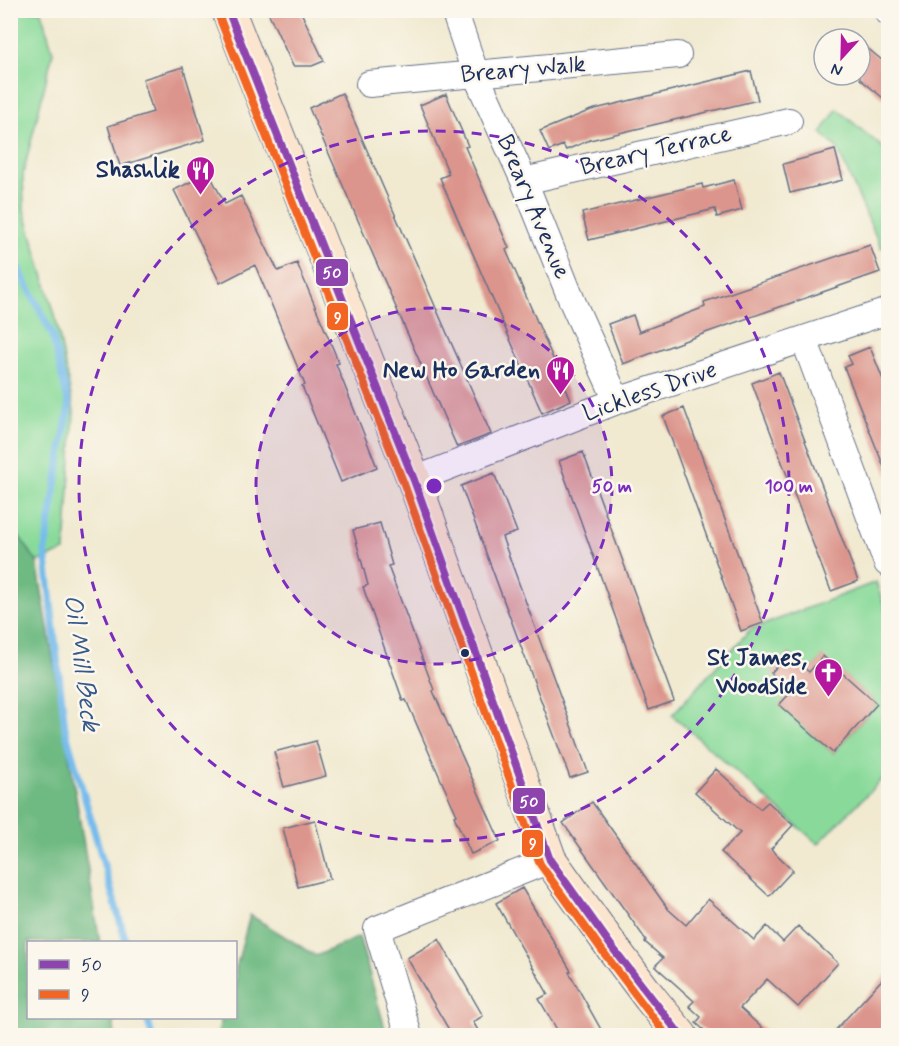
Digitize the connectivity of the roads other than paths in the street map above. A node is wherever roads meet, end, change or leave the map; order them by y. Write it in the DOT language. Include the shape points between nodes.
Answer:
graph roads {
  1 [pos="228,10"];
  2 [pos="454,10"];
  3 [pos="678,55"];
  4 [pos="476,75"];
  5 [pos="369,84"];
  6 [pos="789,121"];
  7 [pos="524,181"];
  8 [pos="888,311"];
  9 [pos="804,339"];
  10 [pos="616,401"];
  11 [pos="414,480"];
  12 [pos="887,563"];
  13 [pos="550,860"];
  14 [pos="408,1035"];
  15 [pos="681,1035"];
  1 -- 11 [label="street"];
  2 -- 4 [label="street, Breary Avenue"];
  3 -- 4 [label="street, Breary Walk"];
  4 -- 5 [label="street, Breary Walk"];
  4 -- 7 [label="street, Breary Avenue"];
  6 -- 7 [label="street, Breary Terrace"];
  7 -- 10 [label="street, Breary Avenue"];
  8 -- 9 [label="street, Lickless Drive"];
  9 -- 10 [label="street, Lickless Drive"];
  9 -- 12 [label="street"];
  10 -- 11 [label="street, Lickless Drive"];
  11 -- 13 [label="street"];
  13 -- 14 [label="street" via="377,929"];
  13 -- 15 [label="street" via="618,956"];
}
